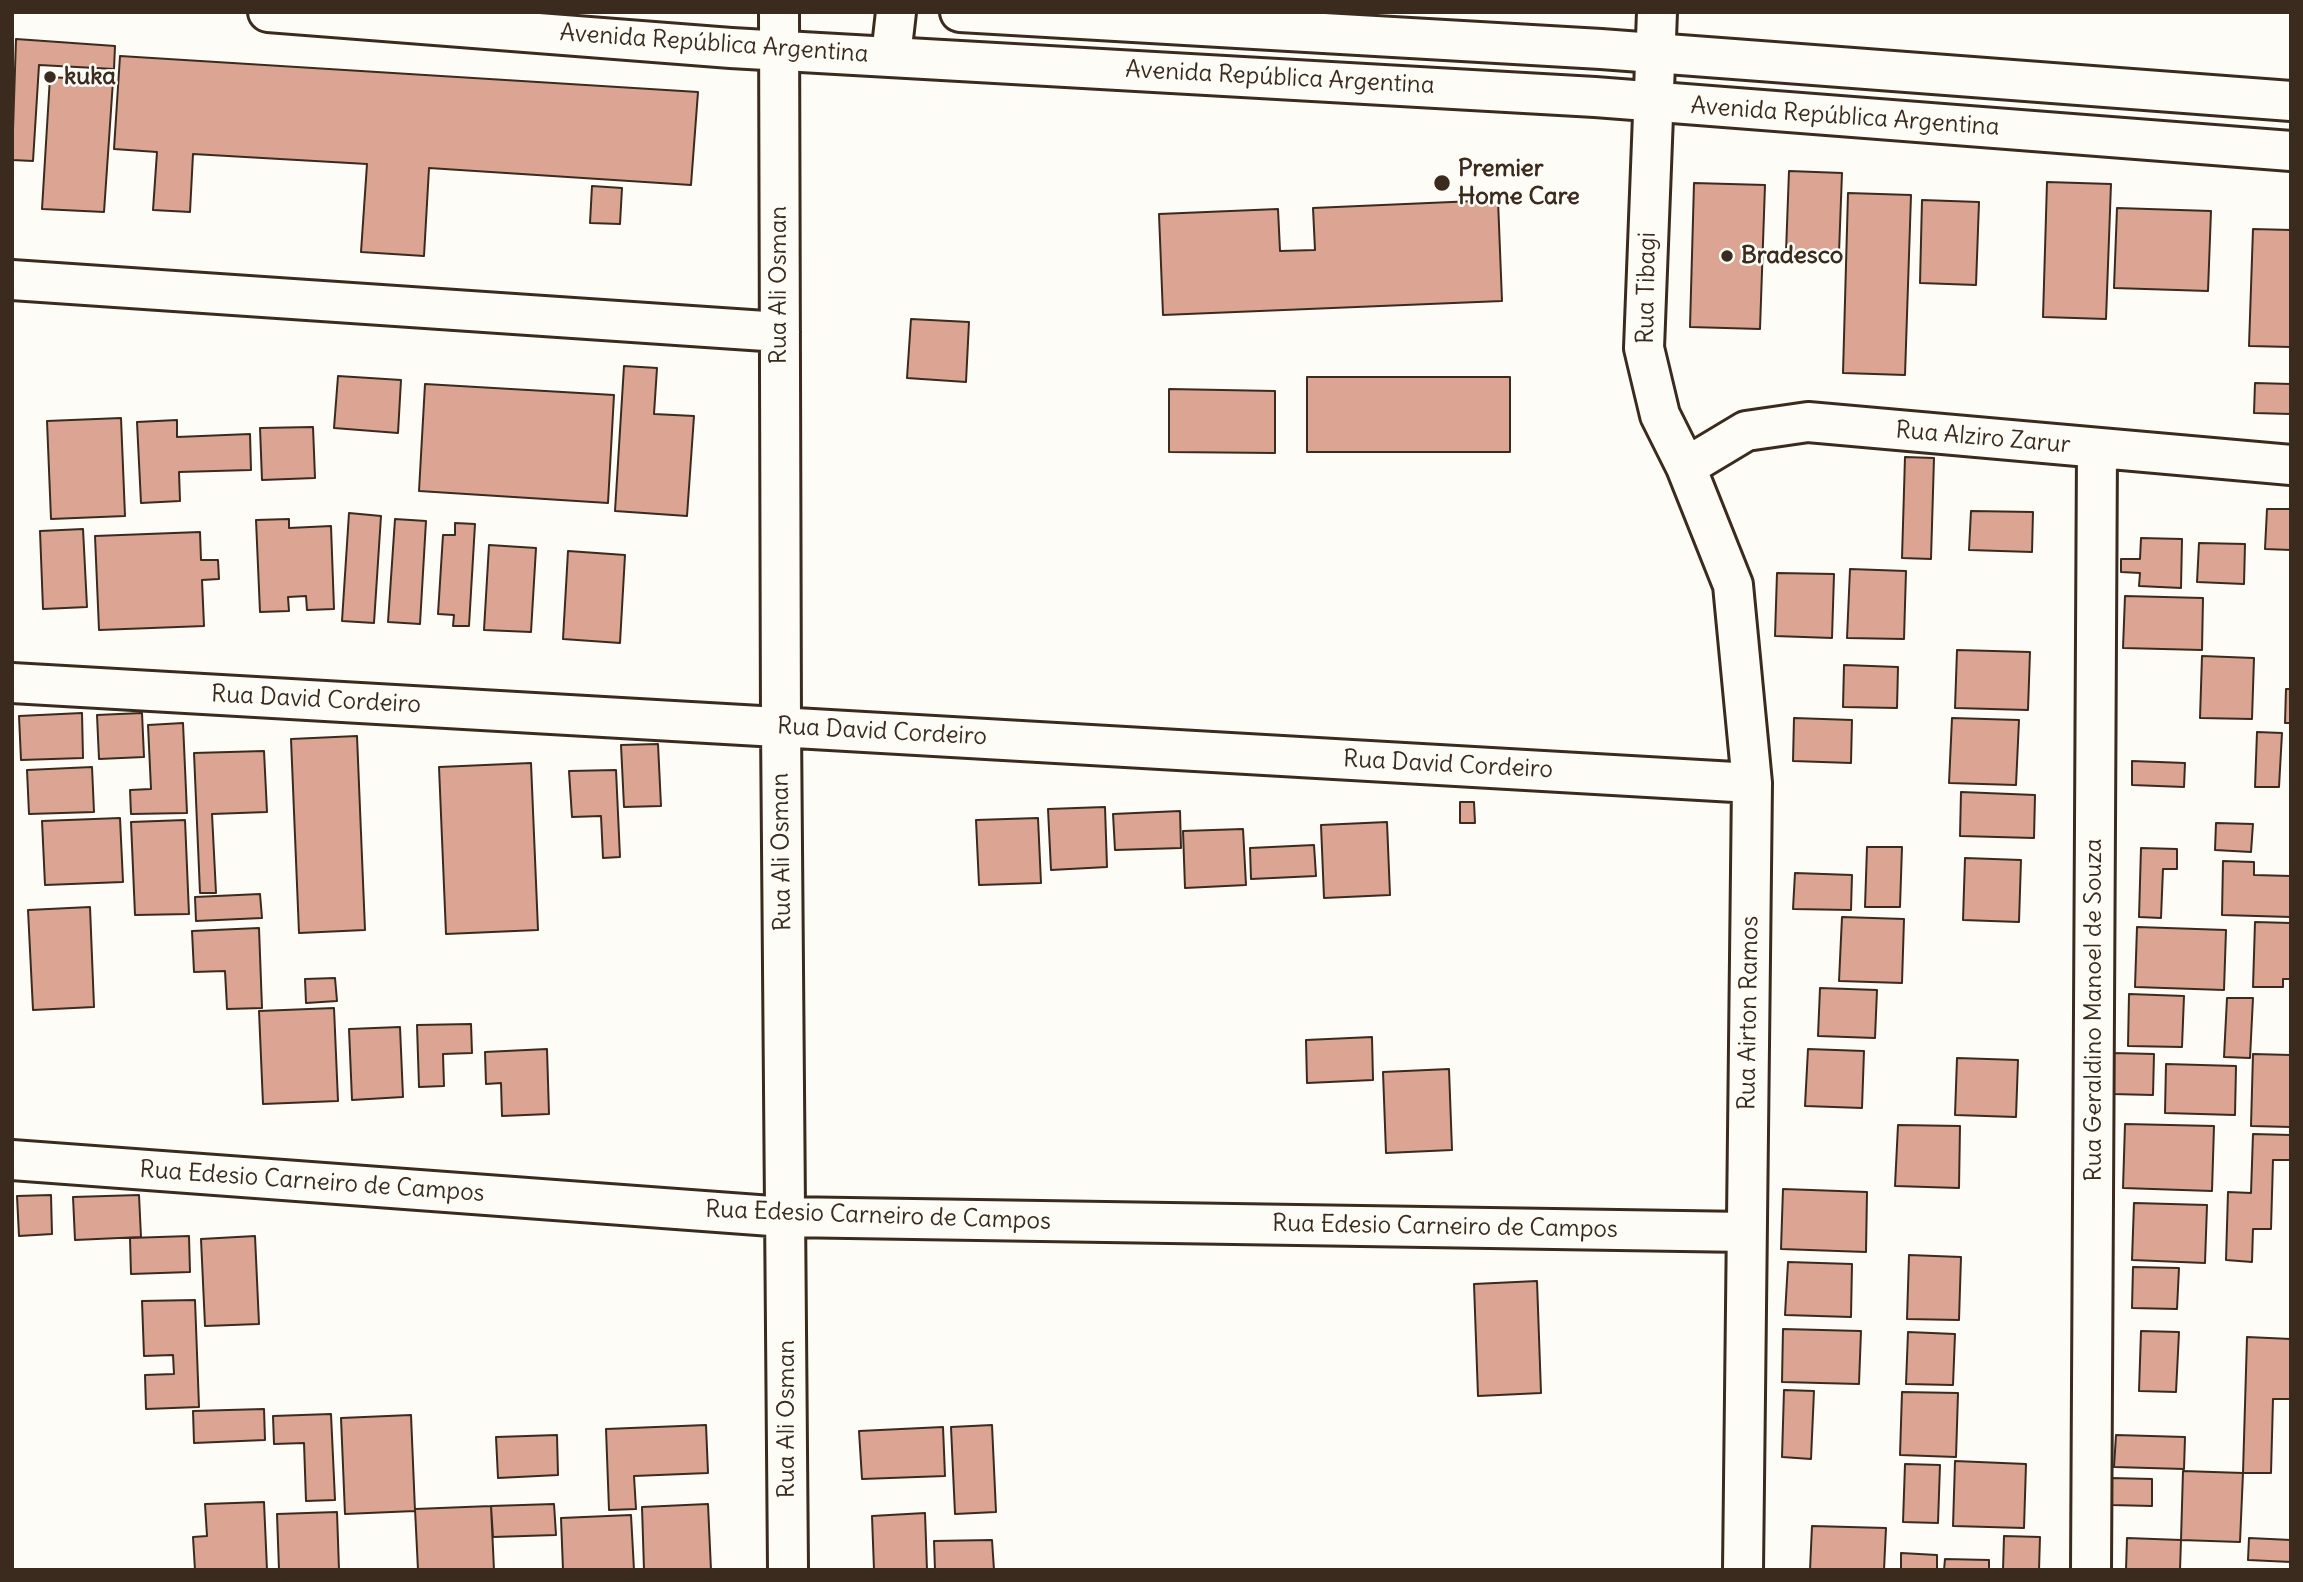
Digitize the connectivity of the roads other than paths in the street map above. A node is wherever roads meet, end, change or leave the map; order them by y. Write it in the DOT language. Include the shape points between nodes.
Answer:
graph roads {
  1 [pos="268,12"];
  2 [pos="779,12"];
  3 [pos="896,12"];
  4 [pos="960,12"];
  5 [pos="1657,12"];
  6 [pos="779,50"];
  7 [pos="1655,54"];
  8 [pos="891,56"];
  9 [pos="1651,101"];
  10 [pos="2291,101"];
  11 [pos="2291,151"];
  12 [pos="12,280"];
  13 [pos="780,332"];
  14 [pos="2097,449"];
  15 [pos="2291,465"];
  16 [pos="1686,467"];
  17 [pos="12,683"];
  18 [pos="781,726"];
  19 [pos="1752,783"];
  20 [pos="12,1160"];
  21 [pos="785,1217"];
  22 [pos="1746,1232"];
  23 [pos="788,1570"];
  24 [pos="1743,1570"];
  25 [pos="2091,1570"];
  1 -- 6 [label="street, Avenida República Argentina"];
  2 -- 6 [label="street, Rua Ali Osman"];
  3 -- 8 [label="street"];
  4 -- 7 [label="street, Avenida República Argentina"];
  5 -- 7 [label="street"];
  6 -- 8 [label="street, Avenida República Argentina"];
  6 -- 13 [label="street, Rua Ali Osman"];
  7 -- 9 [label="street, Rua Tibagi"];
  7 -- 10 [label="street, Avenida República Argentina"];
  8 -- 9 [label="street, Avenida República Argentina"];
  9 -- 11 [label="street, Avenida República Argentina"];
  9 -- 16 [label="street, Rua Tibagi" via="1644,348 1660,415"];
  12 -- 13 [label="street"];
  13 -- 18 [label="street, Rua Ali Osman"];
  14 -- 15 [label="street, Rua Alziro Zarur"];
  14 -- 16 [label="street, Rua Alziro Zarur" via="1808,422 1746,431"];
  14 -- 25 [label="street, Rua Geraldino Manoel de Souza"];
  16 -- 19 [label="street, Rua Airton Ramos" via="1733,585"];
  17 -- 18 [label="street, Rua David Cordeiro"];
  18 -- 19 [label="street, Rua David Cordeiro"];
  18 -- 21 [label="street, Rua Ali Osman"];
  19 -- 22 [label="street, Rua Airton Ramos"];
  20 -- 21 [label="street, Rua Edesio Carneiro de Campos"];
  21 -- 22 [label="street, Rua Edesio Carneiro de Campos"];
  21 -- 23 [label="street, Rua Ali Osman"];
  22 -- 24 [label="street, Rua Airton Ramos"];
}
